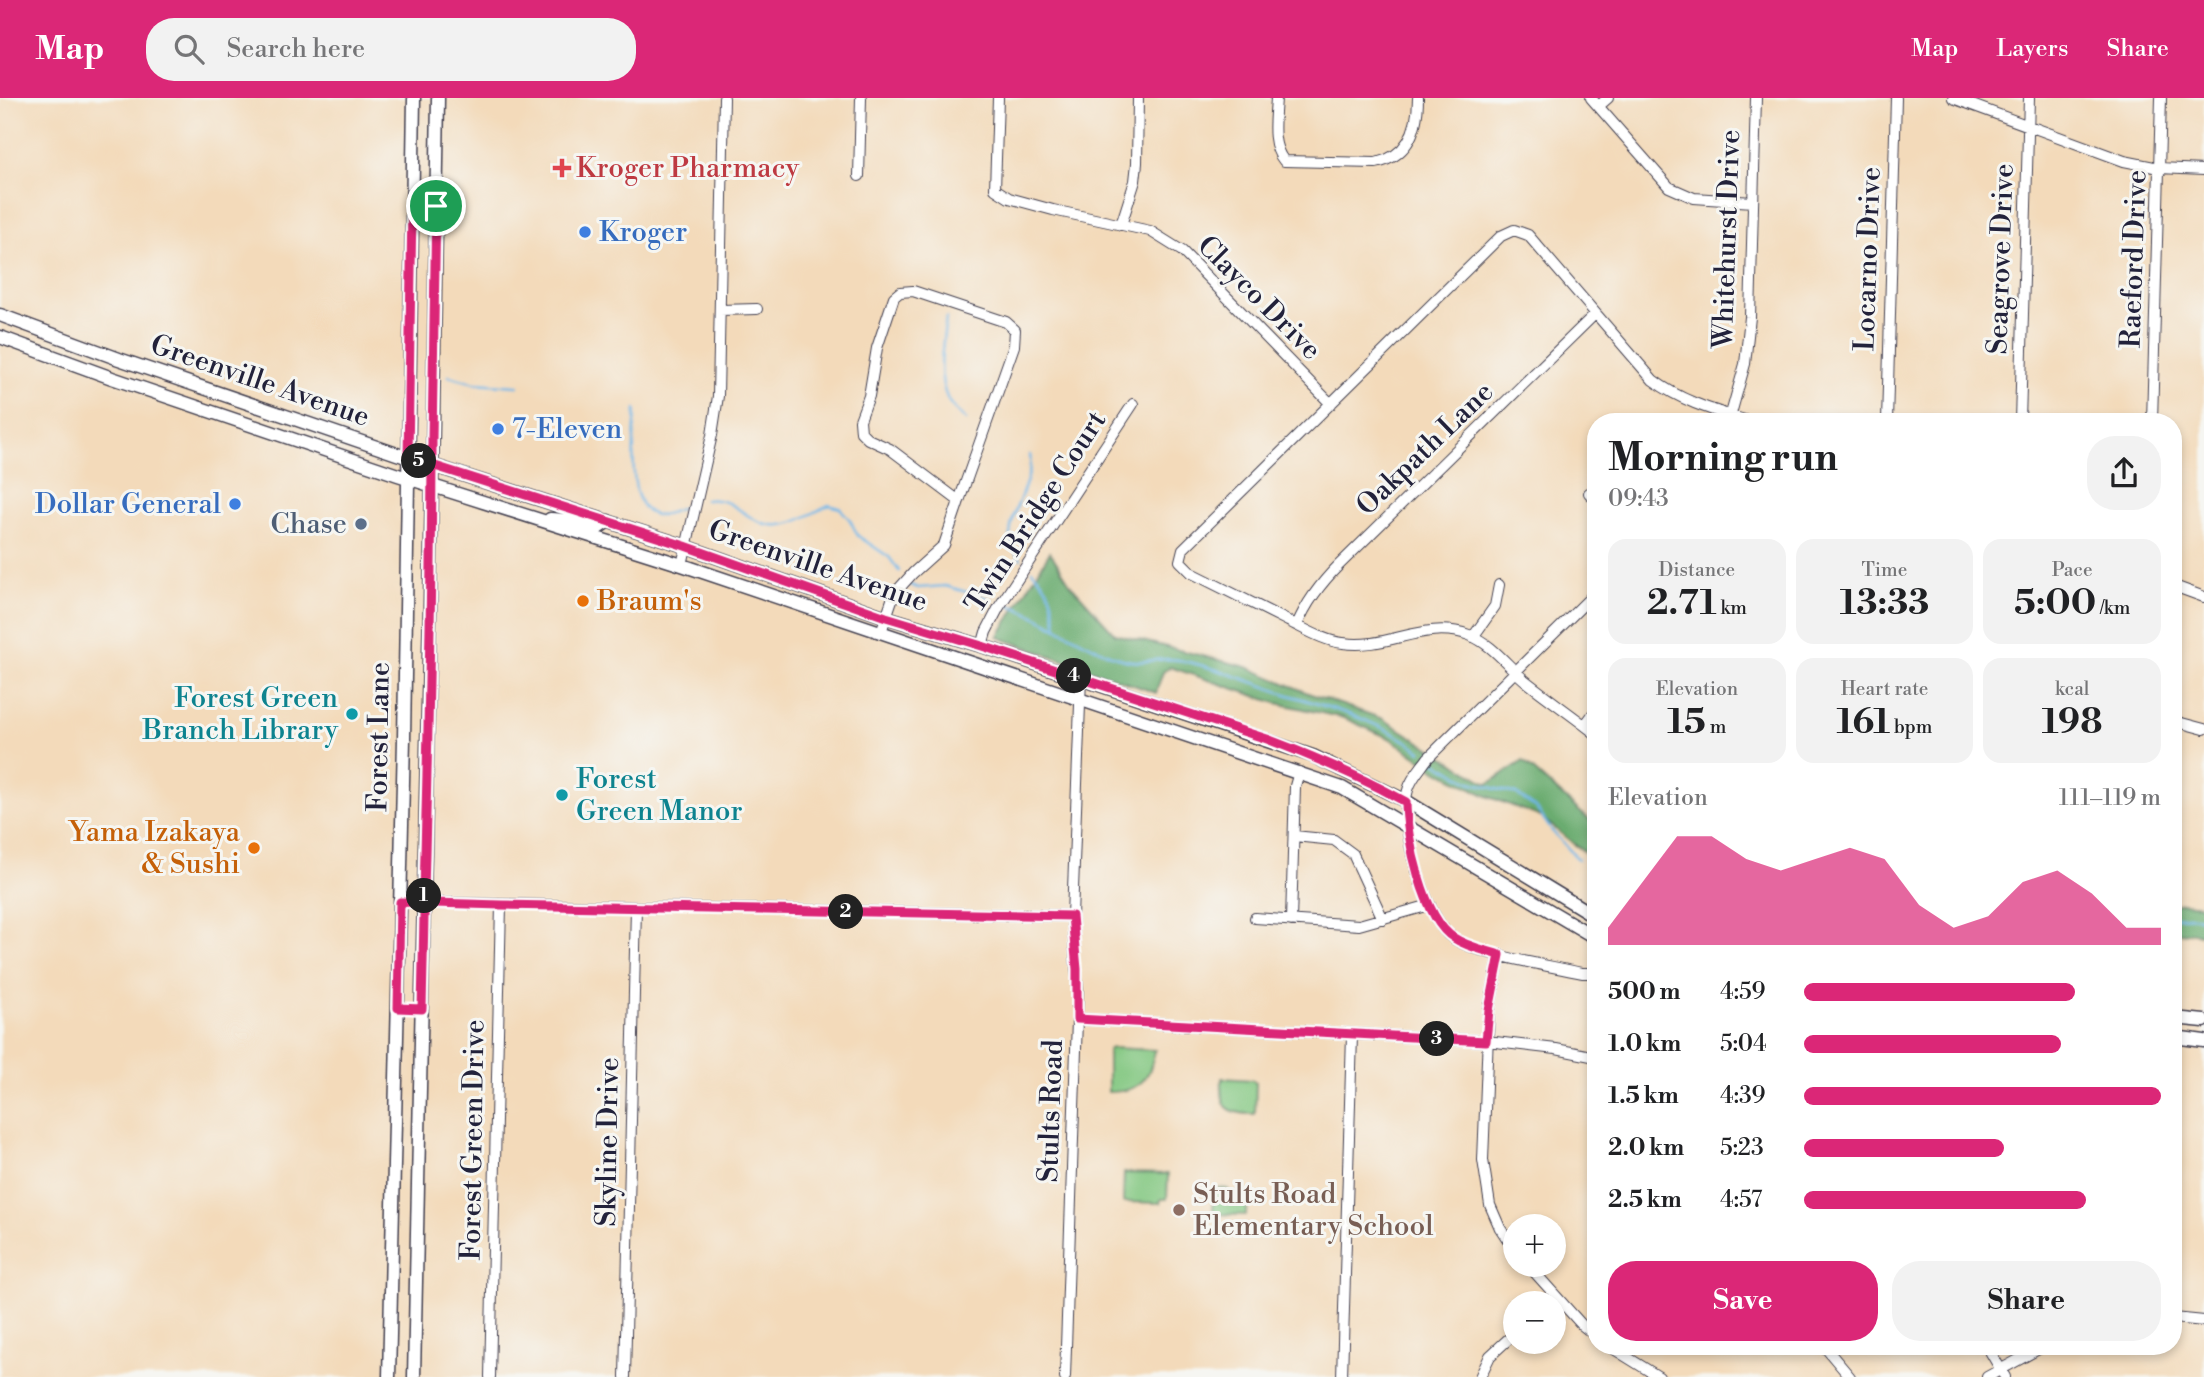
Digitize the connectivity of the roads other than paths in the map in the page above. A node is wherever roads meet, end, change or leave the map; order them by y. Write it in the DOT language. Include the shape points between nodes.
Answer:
graph roads {
  1 [pos="724,98"];
  2 [pos="861,98"];
  3 [pos="998,98"];
  4 [pos="1138,98"];
  5 [pos="1276,98"];
  6 [pos="1418,98"];
  7 [pos="1756,98"];
  8 [pos="1896,98"];
  9 [pos="1953,98"];
  10 [pos="2029,98"];
  11 [pos="2161,98"];
  12 [pos="414,99"];
  13 [pos="438,100"];
  14 [pos="1600,100"];
  15 [pos="2028,125"];
  16 [pos="2159,168"];
  17 [pos="2204,170"];
  18 [pos="859,176"];
  19 [pos="1753,202"];
  20 [pos="436,206"];
  21 [pos="412,207"];
  22 [pos="1121,225"];
  23 [pos="757,309"];
  24 [pos="720,310"];
  25 [pos="1595,314"];
  26 [pos="0,315"];
  27 [pos="434,320"];
  28 [pos="410,328"];
  29 [pos="0,337"];
  30 [pos="119,359"];
  31 [pos="112,378"];
  32 [pos="214,391"];
  33 [pos="1133,404"];
  34 [pos="1331,404"];
  35 [pos="207,410"];
  36 [pos="1716,413"];
  37 [pos="1731,413"];
  38 [pos="1886,413"];
  39 [pos="2020,413"];
  40 [pos="2152,413"];
  41 [pos="408,458"];
  42 [pos="432,465"];
  43 [pos="407,478"];
  44 [pos="432,486"];
  45 [pos="959,500"];
  46 [pos="542,521"];
  47 [pos="608,521"];
  48 [pos="685,546"];
  49 [pos="682,565"];
  50 [pos="1499,585"];
  51 [pos="2182,589"];
  52 [pos="2204,597"];
  53 [pos="1587,601"];
  54 [pos="405,606"];
  55 [pos="430,607"];
  56 [pos="886,617"];
  57 [pos="1297,625"];
  58 [pos="881,632"];
  59 [pos="1473,637"];
  60 [pos="982,646"];
  61 [pos="1516,671"];
  62 [pos="1081,678"];
  63 [pos="1080,698"];
  64 [pos="1587,721"];
  65 [pos="2182,723"];
  66 [pos="1584,725"];
  67 [pos="1587,727"];
  68 [pos="2204,729"];
  69 [pos="404,739"];
  70 [pos="428,739"];
  71 [pos="1299,772"];
  72 [pos="1406,802"];
  73 [pos="1406,825"];
  74 [pos="1294,836"];
  75 [pos="400,902"];
  76 [pos="424,903"];
  77 [pos="501,905"];
  78 [pos="1430,905"];
  79 [pos="636,907"];
  80 [pos="1587,912"];
  81 [pos="1072,916"];
  82 [pos="1255,918"];
  83 [pos="1383,919"];
  84 [pos="1291,921"];
  85 [pos="1587,933"];
  86 [pos="1500,955"];
  87 [pos="1587,973"];
  88 [pos="398,1008"];
  89 [pos="422,1009"];
  90 [pos="1077,1019"];
  91 [pos="2182,1019"];
  92 [pos="2204,1021"];
  93 [pos="1352,1035"];
  94 [pos="2182,1038"];
  95 [pos="1486,1041"];
  96 [pos="2204,1041"];
  97 [pos="1587,1055"];
  98 [pos="1503,1232"];
  99 [pos="1566,1312"];
  100 [pos="391,1315"];
  101 [pos="415,1315"];
  102 [pos="2182,1319"];
  103 [pos="2204,1321"];
  104 [pos="1587,1329"];
  105 [pos="1503,1344"];
  106 [pos="1624,1355"];
  107 [pos="1832,1355"];
  108 [pos="1992,1355"];
  109 [pos="2030,1355"];
  110 [pos="2003,1373"];
  111 [pos="389,1377"];
  112 [pos="414,1377"];
  113 [pos="490,1377"];
  114 [pos="625,1377"];
  115 [pos="1065,1377"];
  116 [pos="1342,1377"];
  117 [pos="1480,1377"];
  118 [pos="1659,1377"];
  119 [pos="1850,1377"];
  120 [pos="1987,1377"];
  1 -- 24 [label="street"];
  2 -- 18 [label="street"];
  3 -- 22 [label="street, Clayco Drive" via="995,190 1009,198"];
  4 -- 22 [label="street" via="1135,181"];
  5 -- 6 [label="street" via="1275,142 1284,161 1376,163 1387,161 1410,139 1418,120"];
  7 -- 19 [label="street, Whitehurst Drive"];
  8 -- 38 [label="street, Locarno Drive"];
  9 -- 15 [label="street"];
  10 -- 15 [label="street, Seagrove Drive"];
  11 -- 16 [label="street, Raeford Drive"];
  12 -- 13 [label="main road"];
  12 -- 21 [label="main road, Forest Lane"];
  13 -- 20 [label="main road, Forest Lane"];
  14 -- 19 [label="street" via="1669,187 1694,198"];
  15 -- 16 [label="street" via="2124,161"];
  15 -- 39 [label="street, Seagrove Drive"];
  16 -- 17 [label="street"];
  16 -- 40 [label="street, Raeford Drive"];
  19 -- 37 [label="street, Whitehurst Drive" via="1748,344"];
  20 -- 21 [label="main road"];
  20 -- 27 [label="main road, Forest Lane"];
  21 -- 28 [label="main road, Forest Lane"];
  22 -- 34 [label="street, Clayco Drive" via="1150,231 1182,251"];
  23 -- 24 [label="street"];
  24 -- 48 [label="street" via="718,396"];
  25 -- 34 [label="street" via="1528,235 1514,230 1501,236"];
  25 -- 36 [label="street" via="1653,380 1669,393"];
  25 -- 57 [label="street, Oakpath Lane" via="1339,565 1313,595"];
  26 -- 30 [label="main road, Greenville Avenue"];
  27 -- 28 [label="main road"];
  27 -- 42 [label="main road, Forest Lane"];
  28 -- 41 [label="main road, Forest Lane"];
  29 -- 31 [label="main road, Greenville Avenue"];
  30 -- 31 [label="main road"];
  30 -- 32 [label="main road, Greenville Avenue"];
  31 -- 35 [label="main road, Greenville Avenue"];
  32 -- 35 [label="main road"];
  32 -- 41 [label="main road, Greenville Avenue"];
  33 -- 60 [label="street, Twin Bridge Court" via="999,607"];
  34 -- 57 [label="street" via="1183,549 1180,561 1192,573"];
  35 -- 43 [label="main road, Greenville Avenue"];
  41 -- 42 [label="main road, Greenville Avenue"];
  41 -- 43 [label="main road, Forest Lane"];
  42 -- 44 [label="main road, Forest Lane"];
  42 -- 47 [label="main road, Greenville Avenue"];
  43 -- 44 [label="main road, Greenville Avenue"];
  43 -- 54 [label="main road, Forest Lane"];
  44 -- 46 [label="main road, Greenville Avenue"];
  44 -- 55 [label="main road, Forest Lane"];
  45 -- 45 [label="street" via="1014,346 1015,330 1006,321 913,291 900,292 894,297 877,348 861,432"];
  45 -- 56 [label="street" via="944,545 900,586"];
  46 -- 47 [label="main road" via="559,518 598,528"];
  46 -- 49 [label="main road, Greenville Avenue"];
  47 -- 48 [label="main road, Greenville Avenue"];
  48 -- 49 [label="street"];
  48 -- 56 [label="main road, Greenville Avenue"];
  49 -- 58 [label="main road, Greenville Avenue"];
  50 -- 59 [label="street" via="1495,606"];
  51 -- 52 [label="street"];
  53 -- 61 [label="street"];
  54 -- 55 [label="main road"];
  54 -- 69 [label="main road, Forest Lane"];
  55 -- 70 [label="main road, Forest Lane"];
  56 -- 58 [label="street"];
  56 -- 60 [label="main road, Greenville Avenue"];
  57 -- 59 [label="street" via="1341,643 1387,642 1430,629"];
  58 -- 63 [label="main road, Greenville Avenue"];
  59 -- 61 [label="street"];
  60 -- 62 [label="main road, Greenville Avenue"];
  61 -- 66 [label="street"];
  61 -- 72 [label="street" via="1428,758 1411,782"];
  62 -- 63 [label="street, Stults Road"];
  62 -- 72 [label="main road, Greenville Avenue" via="1312,756"];
  63 -- 71 [label="main road, Greenville Avenue"];
  63 -- 81 [label="street, Stults Road"];
  64 -- 66 [label="street"];
  65 -- 68 [label="street"];
  66 -- 67 [label="street"];
  69 -- 70 [label="main road"];
  69 -- 75 [label="main road, Forest Lane"];
  70 -- 76 [label="main road, Forest Lane"];
  71 -- 73 [label="main road, Greenville Avenue" via="1357,795"];
  71 -- 74 [label="street"];
  72 -- 73 [label="street"];
  72 -- 80 [label="main road, Greenville Avenue"];
  73 -- 78 [label="street"];
  73 -- 85 [label="main road, Greenville Avenue"];
  74 -- 83 [label="street" via="1334,840 1353,854"];
  74 -- 84 [label="street"];
  75 -- 76 [label="street"];
  75 -- 88 [label="main road, Forest Lane"];
  76 -- 77 [label="street"];
  76 -- 89 [label="main road, Forest Lane"];
  77 -- 79 [label="street"];
  77 -- 113 [label="street, Forest Green Drive"];
  78 -- 83 [label="street"];
  78 -- 86 [label="street" via="1454,939"];
  79 -- 81 [label="street"];
  79 -- 114 [label="street, Skyline Drive"];
  81 -- 90 [label="street, Stults Road"];
  82 -- 84 [label="street"];
  83 -- 84 [label="street" via="1359,925"];
  86 -- 87 [label="street"];
  86 -- 95 [label="street"];
  88 -- 89 [label="main road"];
  88 -- 100 [label="main road, Forest Lane"];
  89 -- 101 [label="main road, Forest Lane"];
  90 -- 93 [label="street"];
  90 -- 115 [label="street, Stults Road"];
  91 -- 92 [label="main road"];
  93 -- 95 [label="street"];
  93 -- 116 [label="street"];
  94 -- 96 [label="main road"];
  95 -- 97 [label="street"];
  95 -- 98 [label="street" via="1485,1184"];
  99 -- 104 [label="street"];
  100 -- 101 [label="main road"];
  100 -- 111 [label="main road, Forest Lane"];
  101 -- 112 [label="main road, Forest Lane"];
  102 -- 103 [label="street"];
  105 -- 117 [label="street" via="1490,1356"];
  106 -- 118 [label="street"];
  107 -- 119 [label="street"];
  108 -- 110 [label="street"];
  109 -- 110 [label="street"];
  110 -- 120 [label="street"];
}
